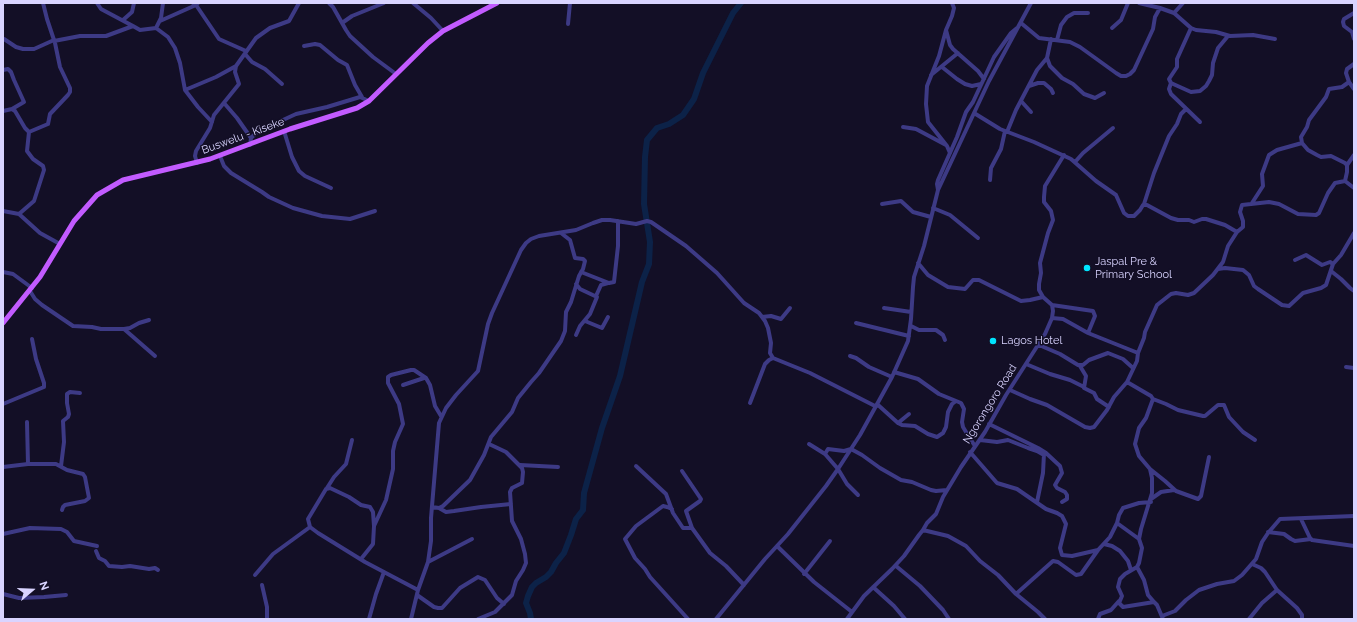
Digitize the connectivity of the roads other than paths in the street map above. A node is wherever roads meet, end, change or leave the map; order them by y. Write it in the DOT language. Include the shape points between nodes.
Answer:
graph roads {
  1 [pos="43,3"];
  2 [pos="97,3"];
  3 [pos="134,3"];
  4 [pos="162,3"];
  5 [pos="299,3"];
  6 [pos="329,3"];
  7 [pos="384,3"];
  8 [pos="413,3"];
  9 [pos="497,3"];
  10 [pos="570,3"];
  11 [pos="952,3"];
  12 [pos="1032,3"];
  13 [pos="1128,3"];
  14 [pos="1139,3"];
  15 [pos="1183,3"];
  16 [pos="196,4"];
  17 [pos="489,5"];
  18 [pos="1160,8"];
  19 [pos="1088,13"];
  20 [pos="1174,13"];
  21 [pos="1354,14"];
  22 [pos="123,20"];
  23 [pos="160,21"];
  24 [pos="342,23"];
  25 [pos="1021,23"];
  26 [pos="568,24"];
  27 [pos="133,26"];
  28 [pos="156,28"];
  29 [pos="1018,28"];
  30 [pos="1112,28"];
  31 [pos="1191,28"];
  32 [pos="946,30"];
  33 [pos="443,31"];
  34 [pos="1228,36"];
  35 [pos="1276,38"];
  36 [pos="1354,38"];
  37 [pos="4,39"];
  38 [pos="54,40"];
  39 [pos="1051,40"];
  40 [pos="1057,40"];
  41 [pos="304,46"];
  42 [pos="246,53"];
  43 [pos="958,53"];
  44 [pos="1047,58"];
  45 [pos="1354,64"];
  46 [pos="236,66"];
  47 [pos="942,67"];
  48 [pos="3,70"];
  49 [pos="396,74"];
  50 [pos="931,75"];
  51 [pos="984,79"];
  52 [pos="1349,82"];
  53 [pos="1171,83"];
  54 [pos="282,84"];
  55 [pos="981,84"];
  56 [pos="1029,86"];
  57 [pos="185,90"];
  58 [pos="1354,90"];
  59 [pos="1053,93"];
  60 [pos="1104,93"];
  61 [pos="362,97"];
  62 [pos="369,101"];
  63 [pos="1021,101"];
  64 [pos="224,103"];
  65 [pos="12,109"];
  66 [pos="1186,109"];
  67 [pos="3,111"];
  68 [pos="1031,112"];
  69 [pos="974,113"];
  70 [pos="212,122"];
  71 [pos="1200,122"];
  72 [pos="903,127"];
  73 [pos="1113,128"];
  74 [pos="284,131"];
  75 [pos="1006,131"];
  76 [pos="29,132"];
  77 [pos="251,138"];
  78 [pos="1302,143"];
  79 [pos="250,145"];
  80 [pos="947,146"];
  81 [pos="952,147"];
  82 [pos="950,153"];
  83 [pos="1064,154"];
  84 [pos="1354,155"];
  85 [pos="220,156"];
  86 [pos="1075,162"];
  87 [pos="197,163"];
  88 [pos="1347,165"];
  89 [pos="990,180"];
  90 [pos="1345,181"];
  91 [pos="332,188"];
  92 [pos="1354,188"];
  93 [pos="938,190"];
  94 [pos="882,204"];
  95 [pos="1144,204"];
  96 [pos="1252,204"];
  97 [pos="933,208"];
  98 [pos="375,211"];
  99 [pos="3,212"];
  100 [pos="19,214"];
  101 [pos="931,217"];
  102 [pos="618,221"];
  103 [pos="1237,232"];
  104 [pos="562,233"];
  105 [pos="1354,233"];
  106 [pos="978,238"];
  107 [pos="60,244"];
  108 [pos="1295,260"];
  109 [pos="918,263"];
  110 [pos="1333,264"];
  111 [pos="1218,269"];
  112 [pos="1331,271"];
  113 [pos="3,272"];
  114 [pos="581,272"];
  115 [pos="609,283"];
  116 [pos="576,284"];
  117 [pos="31,290"];
  118 [pos="1354,291"];
  119 [pos="596,296"];
  120 [pos="1043,297"];
  121 [pos="1052,305"];
  122 [pos="790,308"];
  123 [pos="884,308"];
  124 [pos="911,312"];
  125 [pos="608,317"];
  126 [pos="762,317"];
  127 [pos="1052,318"];
  128 [pos="149,320"];
  129 [pos="585,321"];
  130 [pos="3,323"];
  131 [pos="856,323"];
  132 [pos="910,326"];
  133 [pos="124,329"];
  134 [pos="1088,333"];
  135 [pos="576,335"];
  136 [pos="909,336"];
  137 [pos="32,339"];
  138 [pos="945,340"];
  139 [pos="1039,345"];
  140 [pos="1138,353"];
  141 [pos="155,356"];
  142 [pos="850,356"];
  143 [pos="773,358"];
  144 [pos="1026,364"];
  145 [pos="1080,366"];
  146 [pos="1346,367"];
  147 [pos="1133,368"];
  148 [pos="1354,368"];
  149 [pos="893,375"];
  150 [pos="424,377"];
  151 [pos="1127,382"];
  152 [pos="403,385"];
  153 [pos="1084,387"];
  154 [pos="1010,390"];
  155 [pos="80,393"];
  156 [pos="1153,399"];
  157 [pos="956,401"];
  158 [pos="750,403"];
  159 [pos="3,404"];
  160 [pos="876,405"];
  161 [pos="1109,406"];
  162 [pos="909,414"];
  163 [pos="441,416"];
  164 [pos="28,422"];
  165 [pos="898,424"];
  166 [pos="989,424"];
  167 [pos="352,440"];
  168 [pos="980,440"];
  169 [pos="1255,440"];
  170 [pos="489,444"];
  171 [pos="809,444"];
  172 [pos="975,446"];
  173 [pos="851,449"];
  174 [pos="970,452"];
  175 [pos="1044,453"];
  176 [pos="825,454"];
  177 [pos="1209,457"];
  178 [pos="28,464"];
  179 [pos="520,465"];
  180 [pos="61,466"];
  181 [pos="636,466"];
  182 [pos="558,467"];
  183 [pos="3,468"];
  184 [pos="838,469"];
  185 [pos="1150,469"];
  186 [pos="682,471"];
  187 [pos="327,488"];
  188 [pos="947,490"];
  189 [pos="1174,490"];
  190 [pos="858,495"];
  191 [pos="1151,500"];
  192 [pos="1037,502"];
  193 [pos="1062,502"];
  194 [pos="510,504"];
  195 [pos="432,507"];
  196 [pos="439,508"];
  197 [pos="672,509"];
  198 [pos="62,510"];
  199 [pos="1354,516"];
  200 [pos="1301,519"];
  201 [pos="1117,523"];
  202 [pos="374,526"];
  203 [pos="310,527"];
  204 [pos="692,528"];
  205 [pos="924,530"];
  206 [pos="1268,532"];
  207 [pos="3,534"];
  208 [pos="472,539"];
  209 [pos="1139,539"];
  210 [pos="1311,539"];
  211 [pos="830,541"];
  212 [pos="1104,544"];
  213 [pos="777,546"];
  214 [pos="1354,546"];
  215 [pos="1098,550"];
  216 [pos="1061,554"];
  217 [pos="361,558"];
  218 [pos="1053,561"];
  219 [pos="428,562"];
  220 [pos="1252,564"];
  221 [pos="896,566"];
  222 [pos="1137,567"];
  223 [pos="158,570"];
  224 [pos="1131,570"];
  225 [pos="384,572"];
  226 [pos="804,574"];
  227 [pos="256,576"];
  228 [pos="262,585"];
  229 [pos="744,585"];
  230 [pos="873,587"];
  231 [pos="1277,590"];
  232 [pos="418,593"];
  233 [pos="3,594"];
  234 [pos="66,594"];
  235 [pos="1016,594"];
  236 [pos="1119,601"];
  237 [pos="1154,602"];
  238 [pos="504,604"];
  239 [pos="852,612"];
  240 [pos="1162,617"];
  241 [pos="267,619"];
  242 [pos="369,619"];
  243 [pos="411,619"];
  244 [pos="478,619"];
  245 [pos="688,619"];
  246 [pos="716,619"];
  247 [pos="847,619"];
  248 [pos="905,619"];
  249 [pos="949,619"];
  250 [pos="1045,619"];
  251 [pos="1098,619"];
  252 [pos="1249,619"];
  253 [pos="1302,619"];
  1 -- 38 [label="street"];
  2 -- 22 [label="street" via="101,9"];
  3 -- 22 [label="street" via="132,12"];
  4 -- 23 [label="street"];
  5 -- 42 [label="street" via="289,21 263,32"];
  6 -- 24 [label="street"];
  7 -- 24 [label="street" via="352,16"];
  8 -- 33 [label="street"];
  9 -- 17 [label="main road, Buswelu - Kiseke"];
  10 -- 26 [label="street"];
  11 -- 32 [label="street" via="954,8"];
  12 -- 25 [label="street"];
  13 -- 30 [label="street" via="1120,20"];
  14 -- 18 [label="street"];
  15 -- 20 [label="street"];
  16 -- 23 [label="street"];
  16 -- 42 [label="street" via="219,39"];
  17 -- 33 [label="main road, Buswelu - Kiseke"];
  18 -- 20 [label="street"];
  18 -- 40 [label="street" via="1134,70 1126,76 1116,73 1080,47"];
  19 -- 40 [label="street" via="1074,13 1067,17 1061,25"];
  20 -- 31 [label="street"];
  21 -- 36 [label="street" via="1346,17 1343,22"];
  22 -- 27 [label="street"];
  23 -- 28 [label="street"];
  24 -- 49 [label="street" via="350,36"];
  25 -- 29 [label="street"];
  25 -- 39 [label="street" via="1039,38"];
  27 -- 28 [label="street" via="140,30"];
  27 -- 38 [label="street" via="106,36"];
  28 -- 57 [label="street" via="168,37 175,48"];
  29 -- 51 [label="street" via="1011,33 994,57"];
  29 -- 69 [label="street"];
  31 -- 34 [label="street"];
  31 -- 53 [label="street" via="1177,59 1177,67 1169,79"];
  32 -- 43 [label="street" via="950,44"];
  32 -- 50 [label="street"];
  33 -- 49 [label="main road, Buswelu - Kiseke"];
  34 -- 35 [label="street" via="1253,35"];
  34 -- 53 [label="street" via="1218,48 1212,74 1206,86 1200,91 1194,92"];
  37 -- 38 [label="street" via="23,49 34,48"];
  38 -- 76 [label="street" via="60,67 70,92 50,114 48,124"];
  39 -- 40 [label="street"];
  39 -- 44 [label="street"];
  41 -- 61 [label="street" via="320,45 347,65"];
  42 -- 46 [label="street"];
  42 -- 54 [label="street" via="252,62"];
  43 -- 47 [label="street"];
  43 -- 51 [label="street"];
  44 -- 56 [label="street"];
  44 -- 60 [label="street" via="1047,62 1062,78 1084,94 1095,98"];
  45 -- 52 [label="street" via="1346,71"];
  46 -- 57 [label="street"];
  46 -- 64 [label="street" via="239,84"];
  47 -- 50 [label="street"];
  47 -- 55 [label="street" via="965,84"];
  48 -- 65 [label="street" via="8,69 11,72 24,102"];
  49 -- 62 [label="main road, Buswelu - Kiseke"];
  50 -- 80 [label="street" via="926,93 927,118"];
  51 -- 55 [label="street"];
  52 -- 58 [label="street"];
  52 -- 78 [label="street" via="1342,87 1329,89 1309,120 1301,137"];
  53 -- 66 [label="street" via="1169,92"];
  55 -- 81 [label="street"];
  56 -- 59 [label="street" via="1044,83"];
  56 -- 63 [label="street"];
  57 -- 70 [label="street"];
  61 -- 62 [label="street"];
  61 -- 77 [label="street" via="296,114 265,128"];
  62 -- 74 [label="main road, Buswelu - Kiseke" via="357,108"];
  63 -- 68 [label="street"];
  63 -- 75 [label="street"];
  64 -- 70 [label="street"];
  64 -- 77 [label="street"];
  65 -- 67 [label="street"];
  65 -- 76 [label="street"];
  66 -- 71 [label="street"];
  66 -- 95 [label="street" via="1169,136"];
  69 -- 75 [label="street"];
  69 -- 93 [label="street"];
  70 -- 87 [label="street" via="196,151"];
  72 -- 80 [label="street" via="916,129"];
  73 -- 86 [label="street"];
  74 -- 79 [label="main road, Buswelu - Kiseke"];
  74 -- 91 [label="street" via="299,171"];
  75 -- 83 [label="street"];
  75 -- 89 [label="street" via="1001,149 991,168"];
  76 -- 100 [label="street" via="27,151 44,170 34,201"];
  77 -- 79 [label="street"];
  78 -- 88 [label="street" via="1312,153 1321,157 1333,156"];
  78 -- 96 [label="street" via="1269,155 1262,174 1263,186"];
  79 -- 85 [label="main road, Buswelu - Kiseke"];
  80 -- 81 [label="street"];
  80 -- 82 [label="street"];
  81 -- 82 [label="street"];
  82 -- 93 [label="street" via="938,180"];
  83 -- 86 [label="street"];
  83 -- 120 [label="street" via="1045,186 1044,202 1051,210 1053,220 1040,261 1039,287"];
  84 -- 88 [label="street"];
  85 -- 87 [label="main road, Buswelu - Kiseke"];
  85 -- 98 [label="street" via="224,166 231,173 269,197 293,208 322,216 350,219"];
  86 -- 95 [label="street" via="1116,196 1128,216 1137,214"];
  87 -- 107 [label="main road, Buswelu - Kiseke" via="123,180 107,189 97,195 74,221"];
  88 -- 90 [label="street"];
  90 -- 92 [label="street"];
  90 -- 96 [label="street" via="1338,181 1331,187 1318,214 1300,215 1279,204 1269,202"];
  93 -- 97 [label="street"];
  94 -- 101 [label="street" via="901,201 913,212"];
  95 -- 103 [label="street" via="1171,218 1194,222 1206,219"];
  96 -- 103 [label="street" via="1241,206 1240,212 1244,223"];
  97 -- 101 [label="street"];
  97 -- 106 [label="street" via="950,215"];
  99 -- 100 [label="street"];
  100 -- 107 [label="street" via="40,233"];
  101 -- 109 [label="street"];
  102 -- 104 [label="street" via="602,220"];
  102 -- 115 [label="street" via="616,271 614,282"];
  102 -- 126 [label="street" via="636,224 647,221 662,229 706,263 744,303"];
  103 -- 111 [label="street"];
  104 -- 114 [label="street" via="570,240 575,258 584,260"];
  104 -- 163 [label="street" via="531,239 521,250 488,324 478,371"];
  105 -- 110 [label="street"];
  107 -- 117 [label="main road, Buswelu - Kiseke"];
  108 -- 110 [label="street" via="1308,256 1320,265 1330,262"];
  109 -- 120 [label="street" via="928,275 948,287 965,290 973,280 979,280 1021,301"];
  109 -- 124 [label="street"];
  110 -- 112 [label="street"];
  111 -- 112 [label="street" via="1242,270 1249,275 1254,286 1287,306 1303,293 1324,287"];
  111 -- 140 [label="street" via="1194,293 1174,294 1159,302"];
  112 -- 118 [label="street"];
  113 -- 117 [label="street" via="10,273"];
  114 -- 115 [label="street"];
  114 -- 116 [label="street"];
  115 -- 119 [label="street" via="602,285"];
  116 -- 119 [label="street" via="580,289"];
  116 -- 170 [label="street" via="566,312 565,331 561,341 518,398 512,412 493,434"];
  117 -- 130 [label="main road, Buswelu - Kiseke"];
  117 -- 133 [label="street" via="35,299 72,326"];
  119 -- 129 [label="street"];
  120 -- 121 [label="street"];
  121 -- 127 [label="street, Ngorongoro Road"];
  121 -- 134 [label="street" via="1093,311 1095,316"];
  122 -- 126 [label="street" via="781,319"];
  123 -- 124 [label="street"];
  124 -- 132 [label="street"];
  125 -- 129 [label="street" via="602,328"];
  126 -- 143 [label="street" via="768,328 770,353"];
  127 -- 134 [label="street" via="1063,319"];
  127 -- 139 [label="street, Ngorongoro Road"];
  128 -- 133 [label="street"];
  129 -- 135 [label="street"];
  131 -- 136 [label="street"];
  132 -- 136 [label="street"];
  132 -- 138 [label="street" via="919,330 936,330"];
  133 -- 141 [label="street"];
  134 -- 140 [label="street"];
  136 -- 149 [label="street"];
  137 -- 159 [label="street" via="44,387"];
  139 -- 144 [label="street, Ngorongoro Road"];
  139 -- 145 [label="street"];
  140 -- 147 [label="street"];
  142 -- 149 [label="street" via="869,367"];
  143 -- 158 [label="street" via="765,364"];
  143 -- 160 [label="street"];
  144 -- 153 [label="street"];
  144 -- 154 [label="street, Ngorongoro Road"];
  145 -- 147 [label="street" via="1093,358 1108,354 1123,359"];
  145 -- 153 [label="street" via="1086,376"];
  146 -- 148 [label="street"];
  147 -- 151 [label="street"];
  149 -- 157 [label="street" via="918,379 939,394"];
  149 -- 160 [label="street"];
  150 -- 152 [label="street"];
  150 -- 163 [label="street" via="428,380 435,406"];
  150 -- 202 [label="street" via="411,370 391,375 388,379 399,404 403,424 396,442 386,500"];
  151 -- 156 [label="street"];
  151 -- 161 [label="street"];
  153 -- 161 [label="street"];
  154 -- 161 [label="street" via="1047,405 1090,428 1094,427"];
  154 -- 166 [label="street, Ngorongoro Road"];
  155 -- 180 [label="street" via="67,394 69,414 64,421"];
  156 -- 169 [label="street" via="1178,410 1203,416 1218,405 1224,404 1229,417"];
  156 -- 185 [label="street" via="1146,418 1138,428 1135,444 1139,456"];
  157 -- 165 [label="street" via="948,412 943,433 937,437 915,426"];
  157 -- 172 [label="street" via="963,406 963,427"];
  160 -- 165 [label="street"];
  160 -- 173 [label="street"];
  162 -- 165 [label="street"];
  163 -- 195 [label="street"];
  164 -- 178 [label="street"];
  166 -- 168 [label="street, Ngorongoro Road"];
  166 -- 175 [label="street" via="1028,442"];
  167 -- 187 [label="street" via="345,466"];
  168 -- 172 [label="street, Ngorongoro Road"];
  168 -- 175 [label="street" via="1008,440"];
  170 -- 179 [label="street" via="506,452"];
  170 -- 196 [label="street" via="470,480"];
  171 -- 176 [label="street"];
  172 -- 174 [label="street, Ngorongoro Road"];
  173 -- 176 [label="street" via="828,450"];
  173 -- 184 [label="street"];
  173 -- 188 [label="street" via="901,480 936,492"];
  174 -- 188 [label="street, Ngorongoro Road"];
  174 -- 192 [label="street" via="994,481 1017,489"];
  175 -- 192 [label="street"];
  175 -- 193 [label="street" via="1061,468 1061,475 1055,485 1067,495 1067,499"];
  176 -- 184 [label="street"];
  177 -- 189 [label="street" via="1201,497 1198,499"];
  178 -- 180 [label="street" via="45,463"];
  178 -- 183 [label="street"];
  179 -- 182 [label="street"];
  179 -- 194 [label="street" via="523,472 522,481 511,490"];
  180 -- 198 [label="street" via="83,474 89,498 65,505"];
  181 -- 197 [label="street" via="666,494"];
  184 -- 190 [label="street" via="847,484"];
  184 -- 213 [label="street"];
  185 -- 189 [label="street"];
  185 -- 191 [label="street"];
  186 -- 204 [label="street" via="701,499 686,511"];
  187 -- 202 [label="street" via="370,507"];
  187 -- 203 [label="street" via="309,516"];
  188 -- 205 [label="street, Ngorongoro Road" via="938,510"];
  189 -- 191 [label="street" via="1161,492"];
  191 -- 201 [label="street" via="1122,508"];
  191 -- 209 [label="street"];
  192 -- 216 [label="street" via="1060,514 1064,520"];
  194 -- 196 [label="street" via="446,512"];
  194 -- 238 [label="street" via="512,521 525,554 526,564 516,581 512,595"];
  195 -- 196 [label="street"];
  195 -- 219 [label="street"];
  197 -- 204 [label="street" via="683,528"];
  197 -- 245 [label="street" via="662,506 636,526 625,539 635,558"];
  199 -- 200 [label="street"];
  200 -- 206 [label="street" via="1280,519"];
  200 -- 210 [label="street"];
  201 -- 209 [label="street"];
  201 -- 212 [label="street"];
  202 -- 217 [label="street" via="373,544"];
  203 -- 217 [label="street"];
  203 -- 227 [label="street" via="273,554"];
  204 -- 229 [label="street" via="710,552"];
  205 -- 221 [label="street, Ngorongoro Road"];
  205 -- 235 [label="street" via="948,536 966,546"];
  206 -- 210 [label="street" via="1284,534 1295,541"];
  206 -- 220 [label="street"];
  207 -- 223 [label="street" via="30,528 61,529 74,541 96,548 99,558 109,566"];
  208 -- 219 [label="street"];
  209 -- 222 [label="street" via="1142,548"];
  210 -- 214 [label="street"];
  211 -- 226 [label="street"];
  212 -- 215 [label="street"];
  212 -- 224 [label="street" via="1120,551"];
  213 -- 226 [label="street"];
  213 -- 229 [label="street"];
  215 -- 216 [label="street" via="1072,556"];
  215 -- 218 [label="street" via="1080,575"];
  216 -- 218 [label="street"];
  217 -- 225 [label="street"];
  218 -- 235 [label="street"];
  219 -- 232 [label="street"];
  220 -- 231 [label="street" via="1263,570"];
  220 -- 240 [label="street" via="1237,579 1199,590 1175,611"];
  221 -- 230 [label="street, Ngorongoro Road"];
  221 -- 249 [label="street" via="920,586"];
  222 -- 224 [label="street"];
  222 -- 237 [label="street" via="1148,595"];
  224 -- 236 [label="street" via="1119,581 1118,587 1122,596"];
  225 -- 232 [label="street"];
  225 -- 242 [label="street"];
  226 -- 239 [label="street"];
  228 -- 241 [label="street"];
  229 -- 246 [label="street"];
  230 -- 239 [label="street, Ngorongoro Road"];
  230 -- 248 [label="street"];
  231 -- 252 [label="street"];
  231 -- 253 [label="street" via="1297,608"];
  232 -- 238 [label="street" via="434,607 442,608 460,588 474,579 482,578"];
  232 -- 243 [label="street"];
  233 -- 234 [label="street" via="19,598"];
  235 -- 250 [label="street"];
  236 -- 237 [label="street" via="1123,607"];
  236 -- 251 [label="street" via="1111,610 1100,614"];
  237 -- 240 [label="street"];
  238 -- 244 [label="street" via="495,612"];
  239 -- 247 [label="street, Ngorongoro Road"];
}
